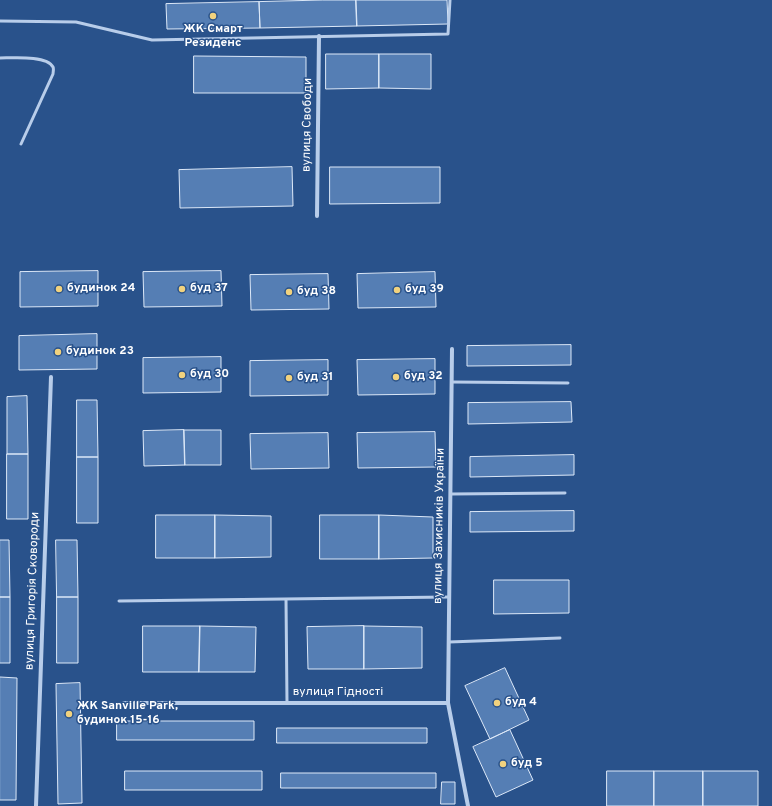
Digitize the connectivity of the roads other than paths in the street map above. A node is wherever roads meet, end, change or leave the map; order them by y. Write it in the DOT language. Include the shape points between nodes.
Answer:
graph roads {
  1 [pos="450,0"];
  2 [pos="0,21"];
  3 [pos="319,36"];
  4 [pos="0,58"];
  5 [pos="21,144"];
  6 [pos="316,216"];
  7 [pos="452,349"];
  8 [pos="51,377"];
  9 [pos="452,382"];
  10 [pos="568,382"];
  11 [pos="565,492"];
  12 [pos="451,494"];
  13 [pos="449,596"];
  14 [pos="286,599"];
  15 [pos="119,601"];
  16 [pos="560,638"];
  17 [pos="449,642"];
  18 [pos="124,703"];
  19 [pos="287,703"];
  20 [pos="448,703"];
  21 [pos="36,806"];
  22 [pos="468,806"];
  1 -- 3 [label="lane" via="448,34"];
  2 -- 3 [label="lane" via="76,22 152,40"];
  3 -- 6 [label="street, вулиця Свободи"];
  4 -- 5 [label="lane" via="40,59 53,67 54,74"];
  7 -- 9 [label="street, вулиця Захисників України"];
  8 -- 21 [label="street, вулиця Григорія Сковороди"];
  9 -- 10 [label="lane"];
  9 -- 12 [label="street, вулиця Захисників України"];
  11 -- 12 [label="lane"];
  12 -- 13 [label="street, вулиця Захисників України"];
  13 -- 14 [label="lane"];
  13 -- 17 [label="street, вулиця Захисників України"];
  14 -- 15 [label="lane"];
  14 -- 19 [label="lane"];
  16 -- 17 [label="lane"];
  17 -- 20 [label="street, вулиця Захисників України"];
  18 -- 19 [label="street, вулиця Гідності"];
  19 -- 20 [label="street, вулиця Гідності"];
  20 -- 22 [label="street"];
}
